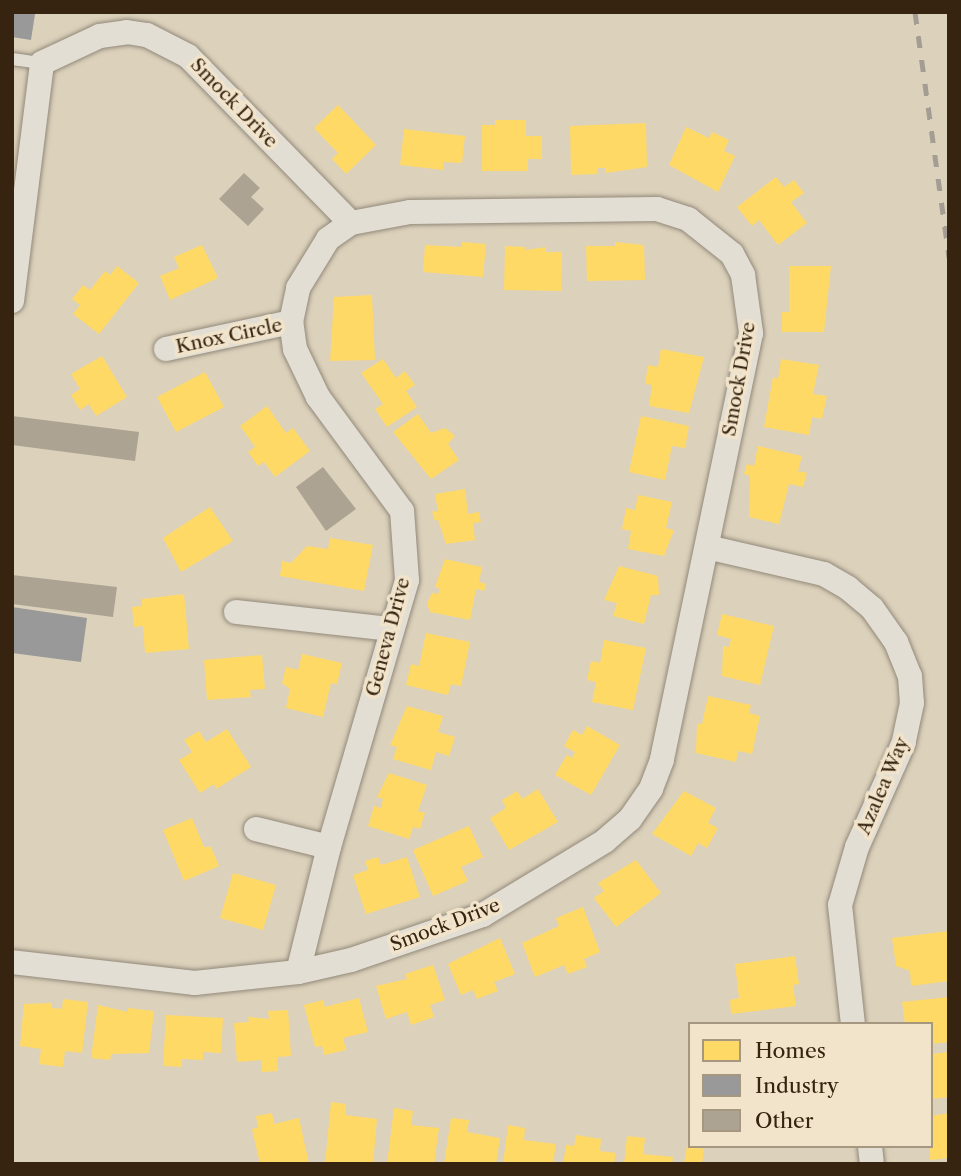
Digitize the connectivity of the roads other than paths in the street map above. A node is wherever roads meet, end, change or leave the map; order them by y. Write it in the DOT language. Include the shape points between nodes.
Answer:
graph roads {
  1 [pos="12,59"];
  2 [pos="42,63"];
  3 [pos="351,223"];
  4 [pos="12,301"];
  5 [pos="291,322"];
  6 [pos="166,349"];
  7 [pos="707,547"];
  8 [pos="236,612"];
  9 [pos="391,629"];
  10 [pos="256,829"];
  11 [pos="329,846"];
  12 [pos="12,962"];
  13 [pos="298,972"];
  14 [pos="853,1022"];
  1 -- 2 [label="lane"];
  2 -- 3 [label="street, Smock Drive" via="100,36 127,32 166,43 188,56"];
  2 -- 4 [label="street"];
  3 -- 5 [label="street, Geneva Drive" via="328,239 311,261 298,288"];
  3 -- 7 [label="street, Smock Drive" via="410,212 657,209 688,219 732,254 743,275 751,333"];
  5 -- 6 [label="street, Knox Circle"];
  5 -- 9 [label="street, Geneva Drive" via="303,372 402,511 407,580"];
  7 -- 13 [label="street, Smock Drive" via="662,760 651,789 630,820 572,862 483,915 351,960"];
  7 -- 14 [label="street, Azalea Way" via="824,574 848,588 872,608 896,642 910,676 912,703 904,742 857,847 840,905"];
  8 -- 9 [label="street"];
  9 -- 11 [label="street, Geneva Drive"];
  10 -- 11 [label="street"];
  11 -- 13 [label="street, Geneva Drive"];
  12 -- 13 [label="street, Smock Drive" via="195,983"];
}
